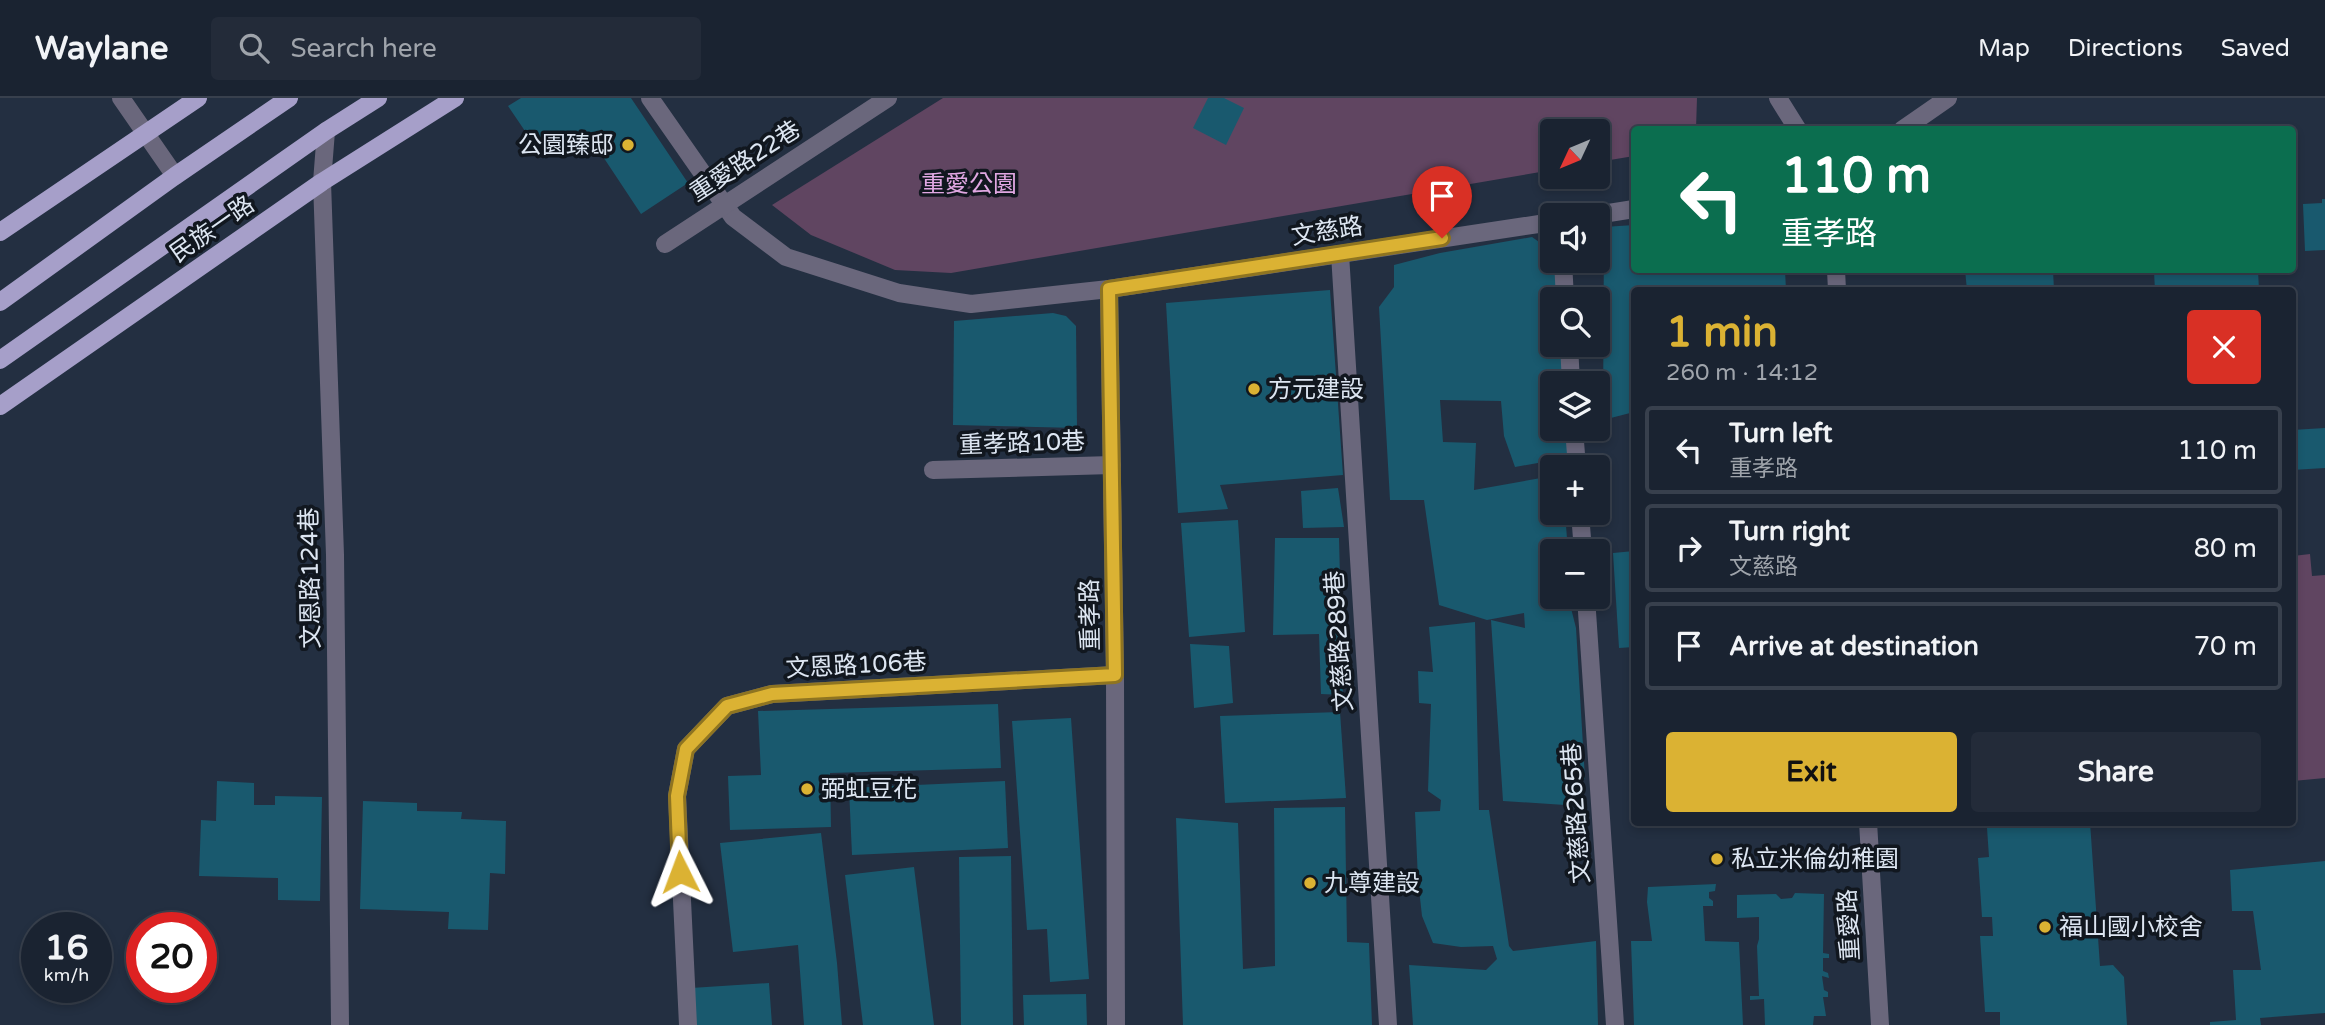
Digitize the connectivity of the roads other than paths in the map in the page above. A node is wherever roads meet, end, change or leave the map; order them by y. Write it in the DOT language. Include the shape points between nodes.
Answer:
graph roads {
  1 [pos="121,98"];
  2 [pos="198,98"];
  3 [pos="289,98"];
  4 [pos="378,98"];
  5 [pos="455,98"];
  6 [pos="650,98"];
  7 [pos="888,98"];
  8 [pos="1778,98"];
  9 [pos="1948,98"];
  10 [pos="1796,126"];
  11 [pos="1908,126"];
  12 [pos="326,131"];
  13 [pos="145,134"];
  14 [pos="175,176"];
  15 [pos="322,182"];
  16 [pos="724,203"];
  17 [pos="1631,209"];
  18 [pos="1610,213"];
  19 [pos="1540,224"];
  20 [pos="0,232"];
  21 [pos="664,244"];
  22 [pos="1339,254"];
  23 [pos="1109,289"];
  24 [pos="0,302"];
  25 [pos="0,360"];
  26 [pos="0,406"];
  27 [pos="1112,465"];
  28 [pos="933,470"];
  29 [pos="1587,609"];
  30 [pos="1115,675"];
  31 [pos="1868,826"];
  32 [pos="340,1025"];
  33 [pos="688,1025"];
  34 [pos="1116,1025"];
  35 [pos="1388,1025"];
  36 [pos="1615,1025"];
  37 [pos="1880,1025"];
  1 -- 13 [label="street"];
  2 -- 13 [label="main road"];
  3 -- 14 [label="main road"];
  4 -- 12 [label="main road, 民族一路"];
  5 -- 15 [label="main road, 民族一路"];
  6 -- 16 [label="street, 文慈路"];
  7 -- 16 [label="street, 重愛路22巷"];
  8 -- 10 [label="street"];
  9 -- 11 [label="street"];
  12 -- 15 [label="street, 文恩路124巷"];
  12 -- 25 [label="main road, 民族一路"];
  13 -- 14 [label="street"];
  13 -- 20 [label="main road"];
  14 -- 24 [label="main road"];
  15 -- 26 [label="main road, 民族一路"];
  15 -- 32 [label="street, 文恩路124巷" via="335,555"];
  16 -- 21 [label="street, 重愛路22巷"];
  16 -- 23 [label="street, 文慈路" via="733,217 786,257 899,293 971,304"];
  17 -- 18 [label="street"];
  19 -- 22 [label="street, 文慈路"];
  22 -- 23 [label="street, 文慈路"];
  22 -- 35 [label="street, 文慈路289巷"];
  23 -- 27 [label="street, 重孝路"];
  27 -- 28 [label="street, 重孝路10巷"];
  27 -- 30 [label="street, 重孝路"];
  29 -- 36 [label="street, 文慈路265巷"];
  30 -- 33 [label="street, 文恩路106巷" via="772,694 727,706 686,749 677,796"];
  30 -- 34 [label="street, 重孝路"];
  31 -- 37 [label="street, 重愛路"];
}
